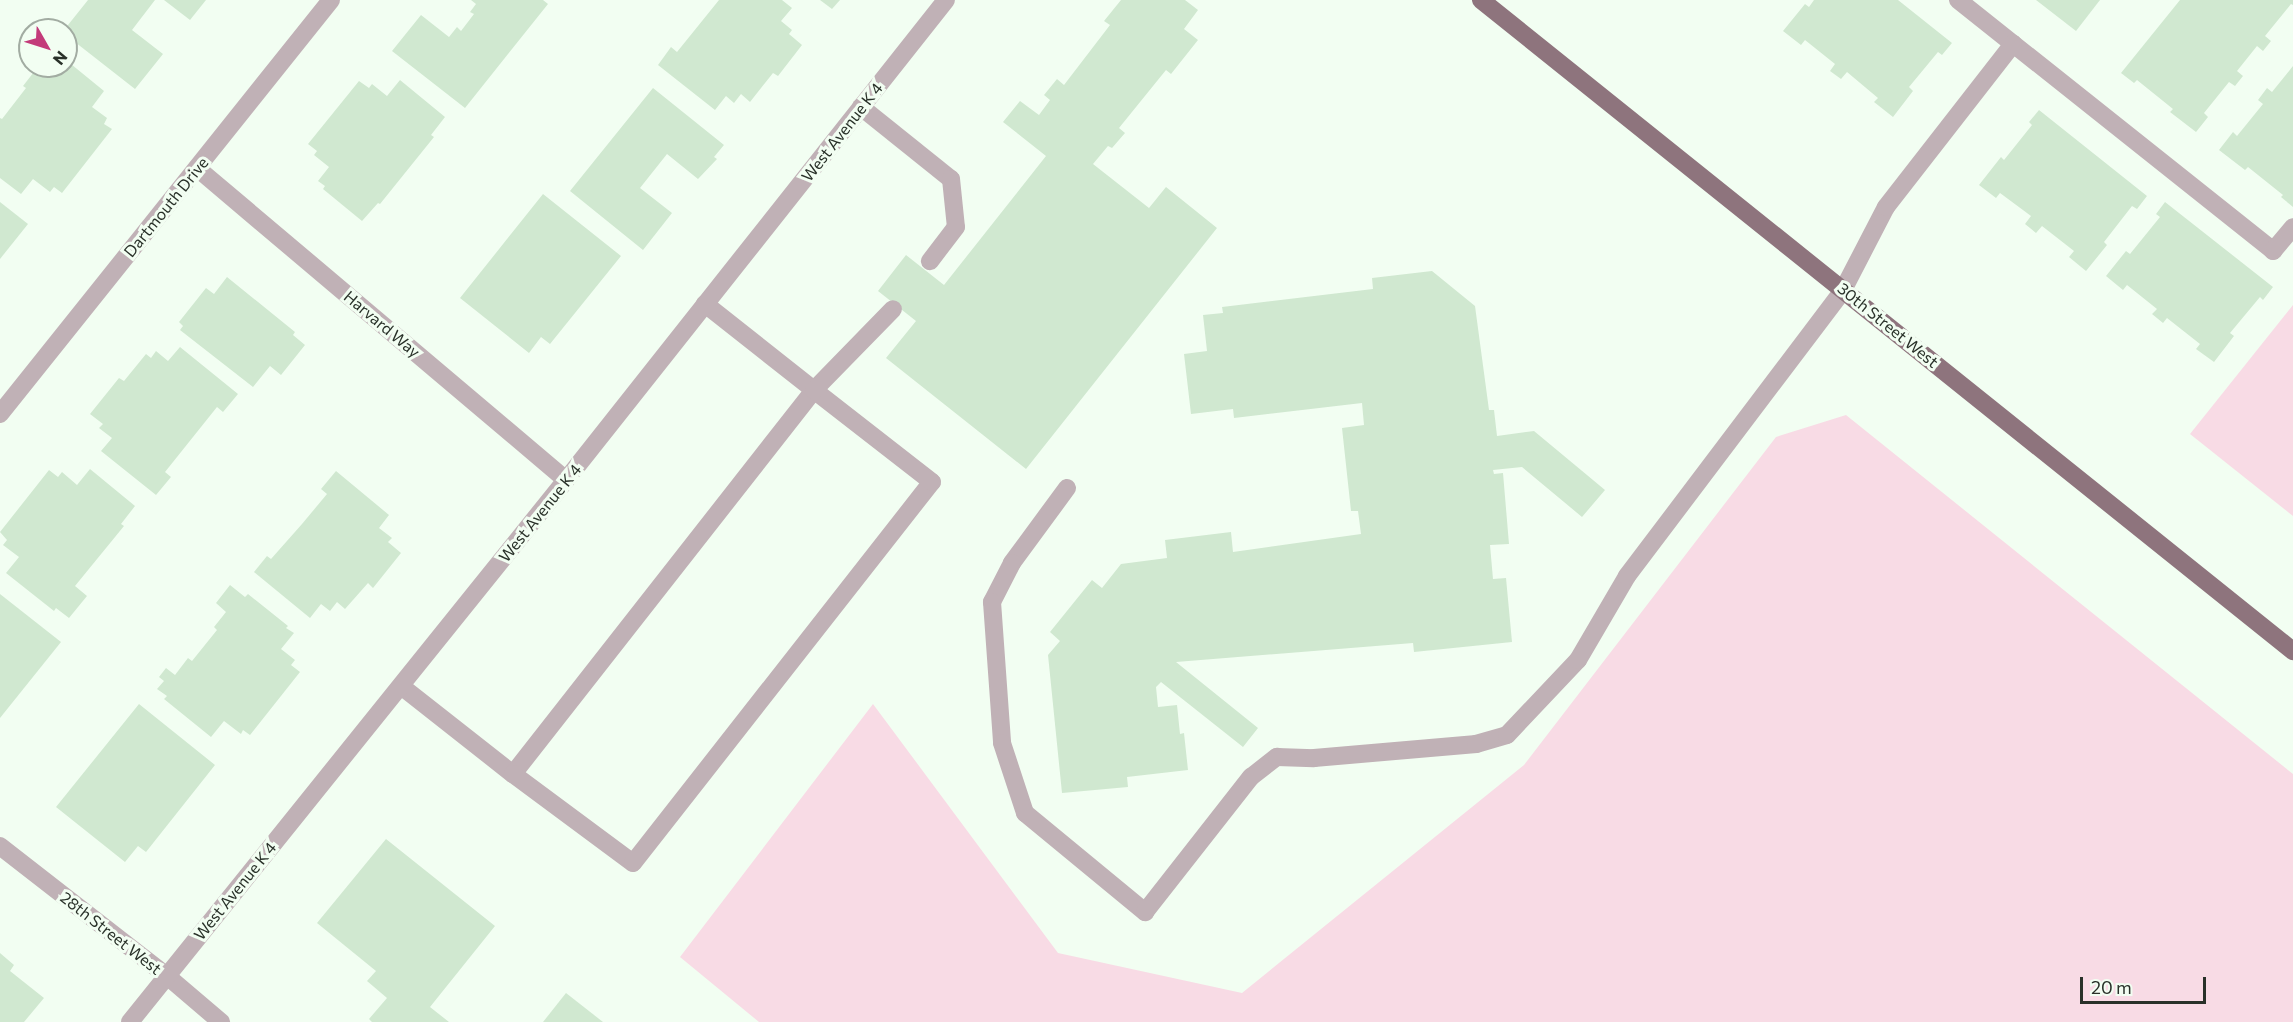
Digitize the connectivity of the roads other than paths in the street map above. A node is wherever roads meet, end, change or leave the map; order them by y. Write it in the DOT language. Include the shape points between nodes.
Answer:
graph roads {
  1 [pos="331,0"];
  2 [pos="945,0"];
  3 [pos="1481,0"];
  4 [pos="1958,0"];
  5 [pos="2013,44"];
  6 [pos="861,108"];
  7 [pos="197,168"];
  8 [pos="2293,227"];
  9 [pos="930,261"];
  10 [pos="1843,290"];
  11 [pos="705,304"];
  12 [pos="893,309"];
  13 [pos="814,390"];
  14 [pos="0,414"];
  15 [pos="566,480"];
  16 [pos="1067,488"];
  17 [pos="2293,651"];
  18 [pos="401,686"];
  19 [pos="513,774"];
  20 [pos="0,846"];
  21 [pos="167,976"];
  22 [pos="130,1022"];
  23 [pos="220,1022"];
  1 -- 7 [label="street, Dartmouth Drive"];
  2 -- 6 [label="street, West Avenue K 4"];
  3 -- 10 [label="main road, 30th Street West"];
  4 -- 5 [label="street"];
  5 -- 8 [label="street" via="2272,251"];
  5 -- 10 [label="street" via="1886,207"];
  6 -- 9 [label="street" via="951,179 956,227"];
  6 -- 11 [label="street, West Avenue K 4"];
  7 -- 14 [label="street, Dartmouth Drive"];
  7 -- 15 [label="street, Harvard Way"];
  10 -- 16 [label="street" via="1627,576 1578,660 1508,735 1476,744 1314,758 1277,757 1251,777 1144,912 1025,813 1002,743 992,602 1012,563"];
  10 -- 17 [label="main road, 30th Street West"];
  11 -- 13 [label="street"];
  11 -- 15 [label="street, West Avenue K 4"];
  12 -- 13 [label="street"];
  13 -- 19 [label="street"];
  13 -- 19 [label="street" via="932,482 633,863"];
  15 -- 18 [label="street, West Avenue K 4"];
  18 -- 19 [label="street"];
  18 -- 21 [label="street, West Avenue K 4"];
  20 -- 21 [label="street, 28th Street West"];
  21 -- 22 [label="street, West Avenue K 4"];
  21 -- 23 [label="street, 28th Street West"];
}
